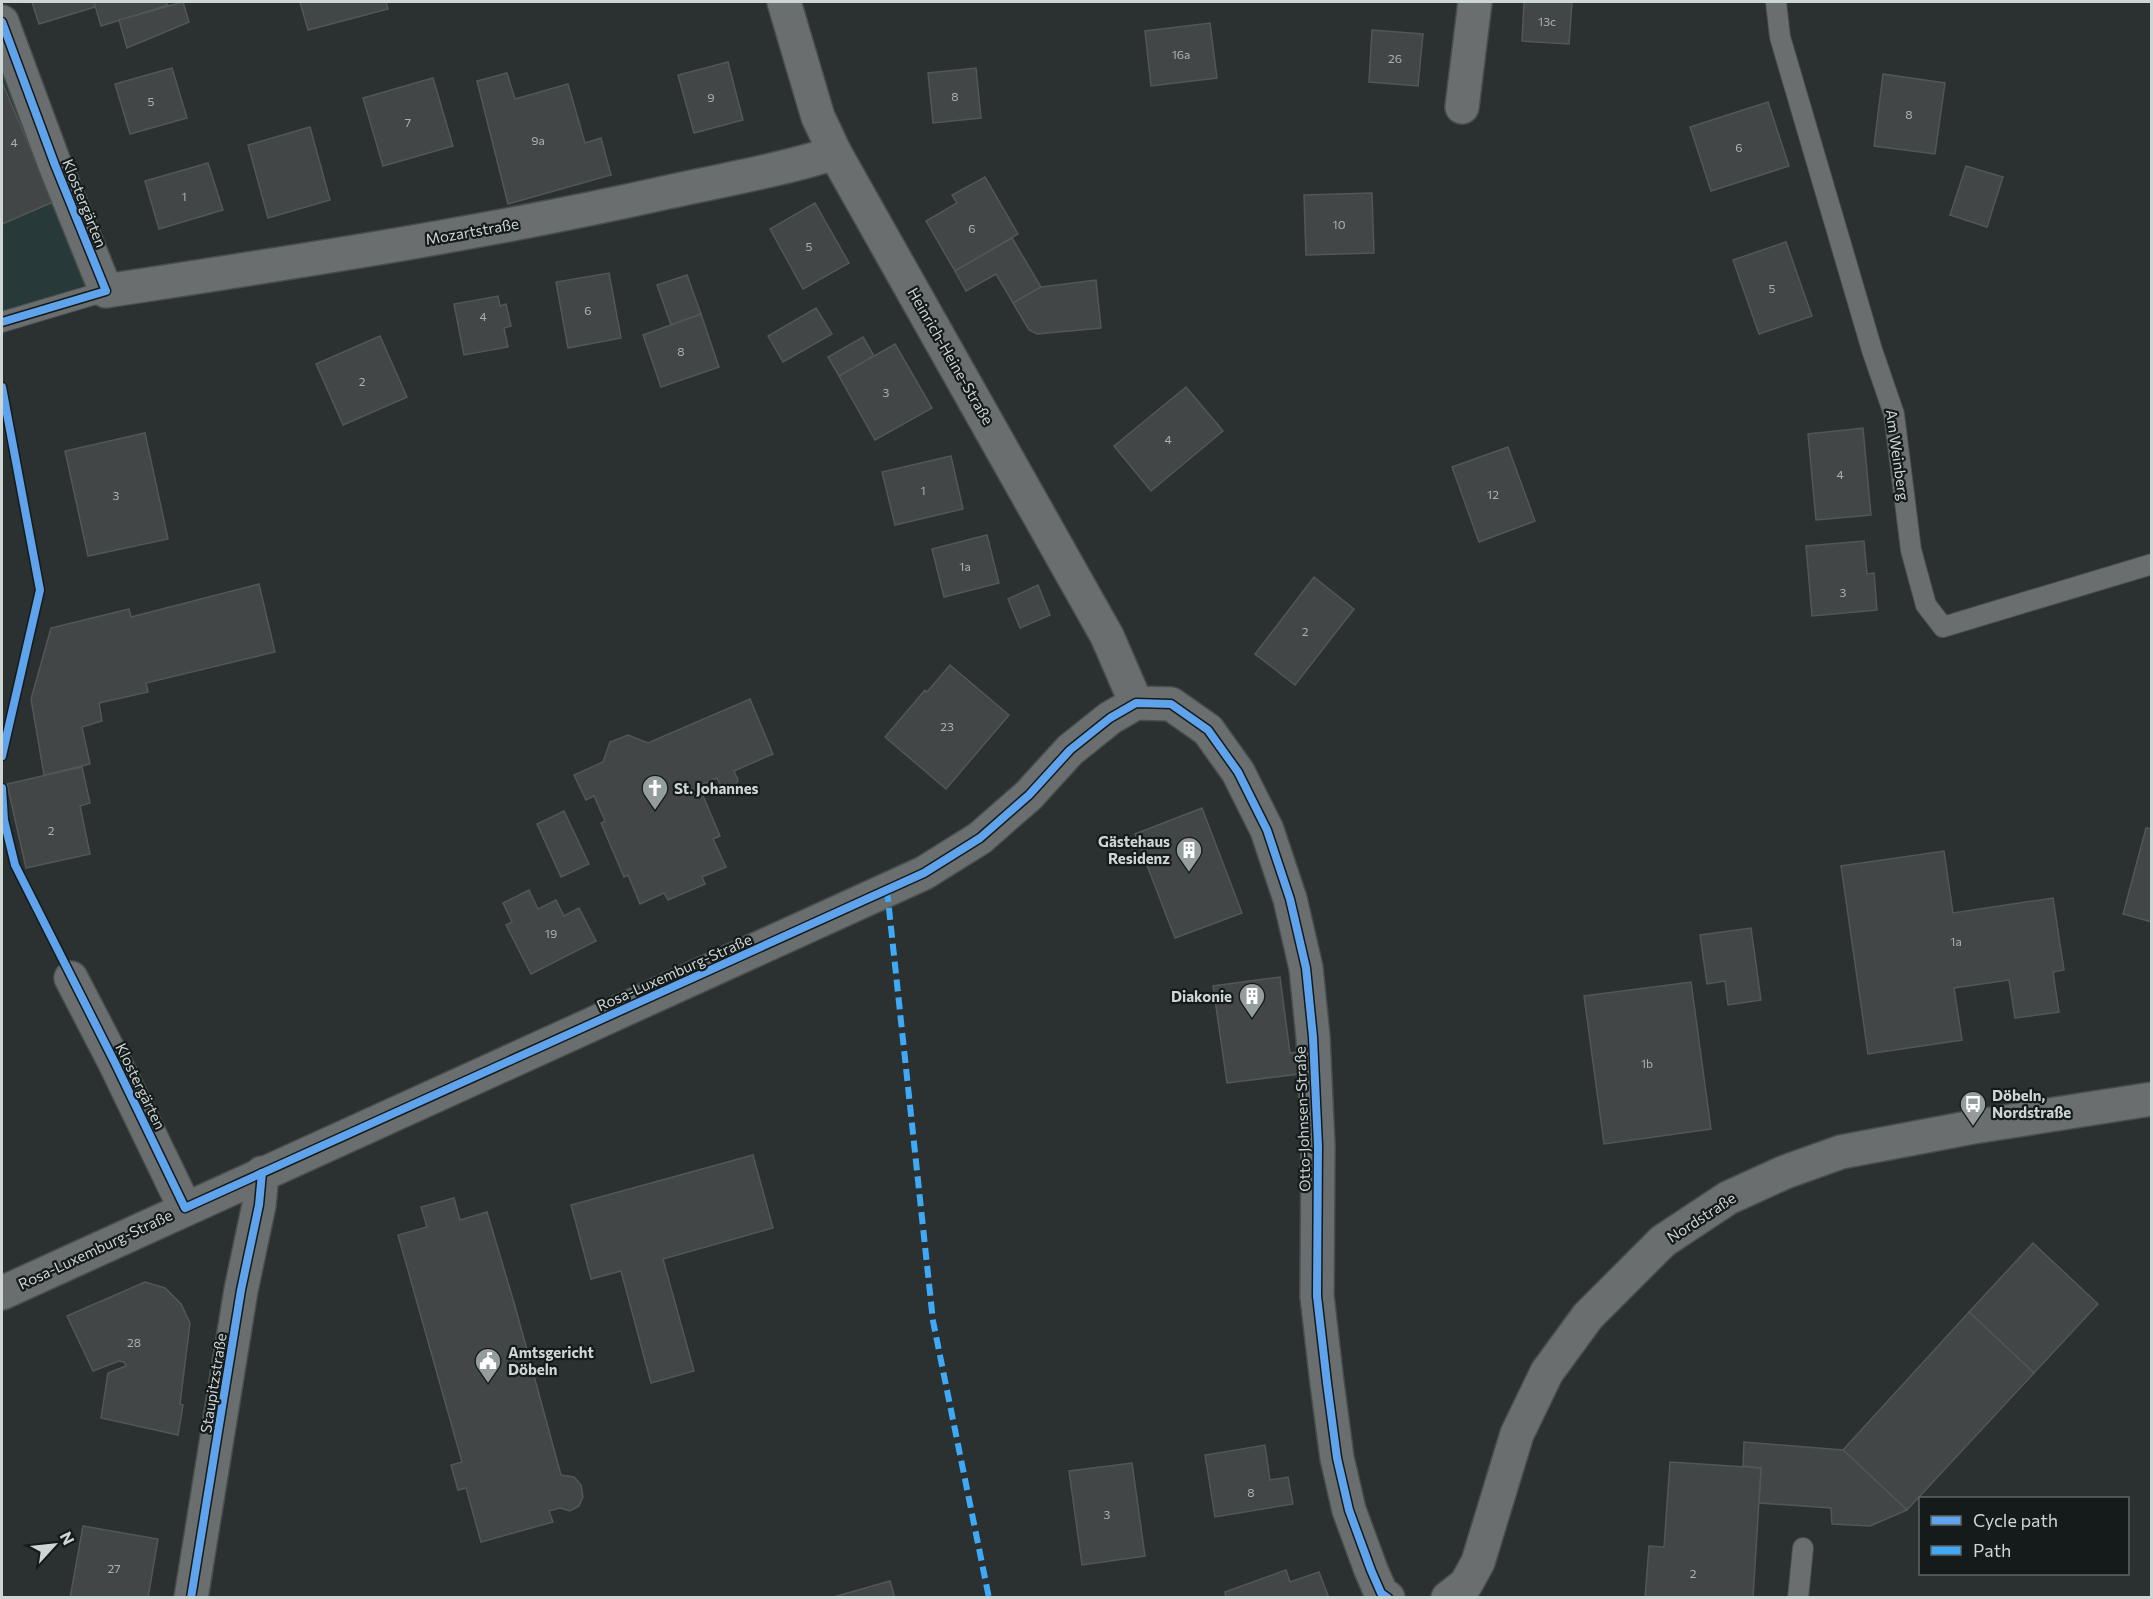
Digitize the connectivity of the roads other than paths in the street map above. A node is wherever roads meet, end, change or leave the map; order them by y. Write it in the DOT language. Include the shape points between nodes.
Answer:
graph roads {
  1 [pos="784,2"];
  2 [pos="1475,2"];
  3 [pos="1776,2"];
  4 [pos="2,22"];
  5 [pos="1462,107"];
  6 [pos="835,153"];
  7 [pos="106,291"];
  8 [pos="2,322"];
  9 [pos="2151,564"];
  10 [pos="1136,703"];
  11 [pos="71,978"];
  12 [pos="2151,1099"];
  13 [pos="262,1173"];
  14 [pos="185,1208"];
  15 [pos="2,1293"];
  16 [pos="1803,1548"];
  17 [pos="191,1598"];
  18 [pos="1388,1598"];
  19 [pos="1448,1598"];
  20 [pos="1798,1598"];
  1 -- 6 [label="street, Heinrich-Heine-Straße" via="818,117"];
  2 -- 5 [label="street"];
  3 -- 9 [label="lane, Am Weinberg" via="1780,37 1894,414 1911,550 1926,605 1943,627"];
  4 -- 7 [label="street, Klostergärten"];
  6 -- 7 [label="street, Mozartstraße" via="606,206 350,253"];
  6 -- 10 [label="street, Heinrich-Heine-Straße" via="1107,636"];
  7 -- 8 [label="lane"];
  10 -- 13 [label="street, Rosa-Luxemburg-Straße" via="1070,750 1029,795 980,838 924,873"];
  10 -- 18 [label="street, Otto-Johnsen-Straße" via="1171,704 1208,730 1238,772 1267,830 1290,899 1306,968 1313,1037 1318,1146 1317,1296 1337,1458 1349,1510 1381,1593"];
  11 -- 14 [label="street, Klostergärten"];
  12 -- 19 [label="street, Nordstraße" via="1841,1152 1728,1198 1663,1241 1588,1316 1547,1372 1517,1434 1478,1562 1466,1584"];
  13 -- 14 [label="street, Rosa-Luxemburg-Straße"];
  13 -- 17 [label="street, Staupitzstraße"];
  14 -- 15 [label="street, Rosa-Luxemburg-Straße"];
  16 -- 20 [label="lane"];
}
